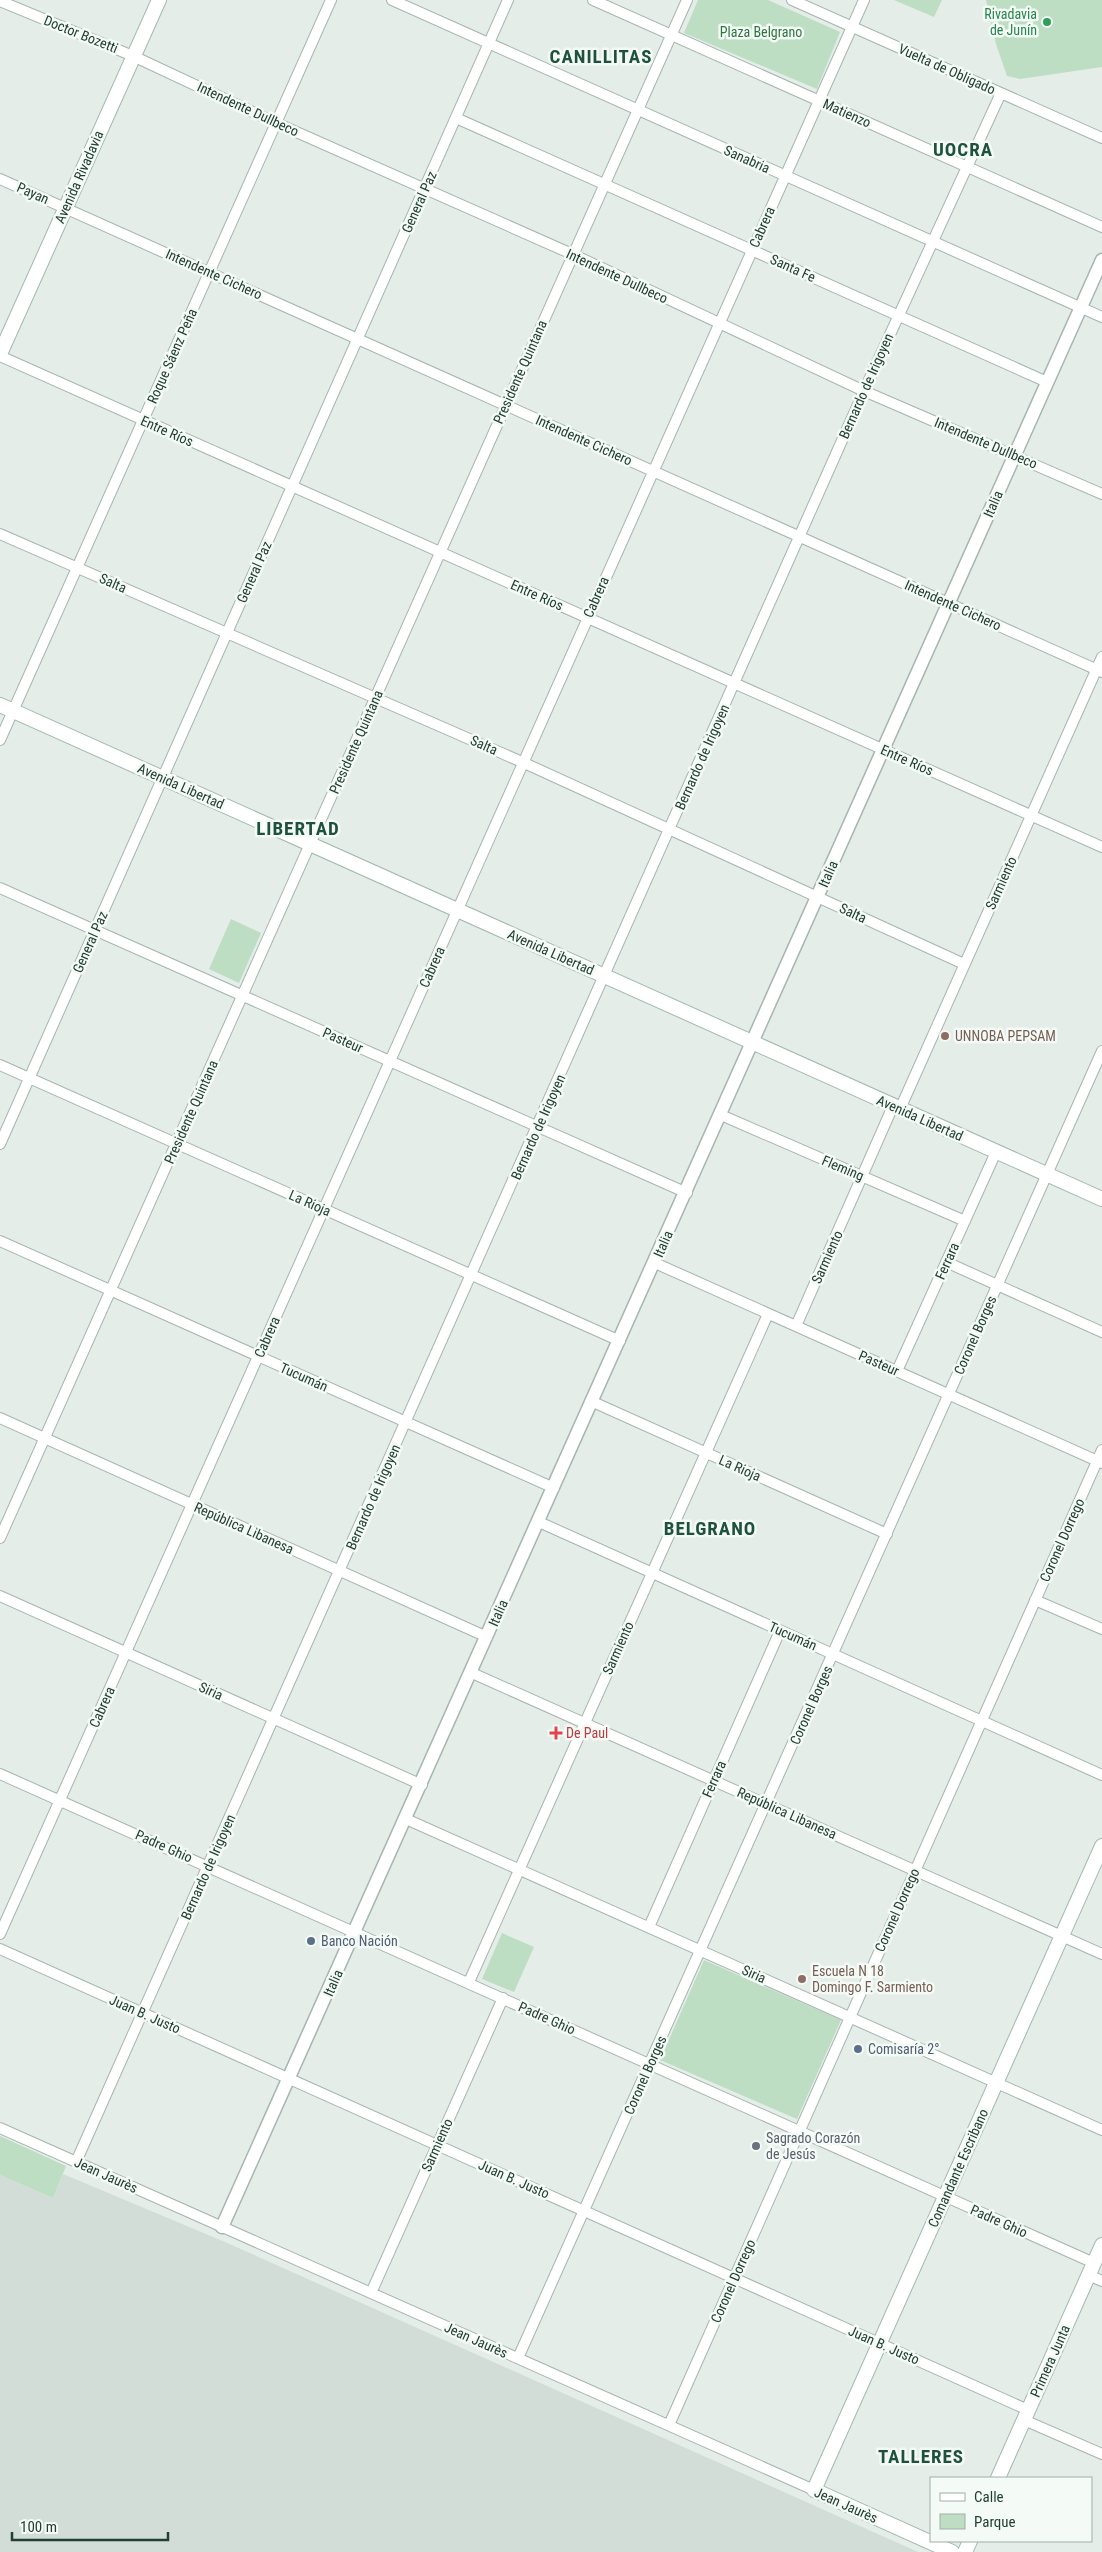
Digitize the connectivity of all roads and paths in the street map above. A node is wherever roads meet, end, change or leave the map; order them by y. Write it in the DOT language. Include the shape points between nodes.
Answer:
graph roads {
  1 [pos="159,0"];
  2 [pos="331,0"];
  3 [pos="392,0"];
  4 [pos="508,0"];
  5 [pos="592,0"];
  6 [pos="687,0"];
  7 [pos="792,0"];
  8 [pos="864,0"];
  9 [pos="0,1"];
  10 [pos="852,27"];
  11 [pos="671,35"];
  12 [pos="489,43"];
  13 [pos="134,56"];
  14 [pos="1001,92"];
  15 [pos="819,101"];
  16 [pos="637,110"];
  17 [pos="456,118"];
  18 [pos="276,122"];
  19 [pos="1102,138"];
  20 [pos="967,167"];
  21 [pos="785,176"];
  22 [pos="0,178"];
  23 [pos="604,184"];
  24 [pos="424,189"];
  25 [pos="66,208"];
  26 [pos="1102,227"];
  27 [pos="932,242"];
  28 [pos="752,250"];
  29 [pos="572,254"];
  30 [pos="1102,260"];
  31 [pos="209,272"];
  32 [pos="1080,308"];
  33 [pos="898,316"];
  34 [pos="1102,318"];
  35 [pos="719,323"];
  36 [pos="358,338"];
  37 [pos="0,355"];
  38 [pos="1047,382"];
  39 [pos="864,390"];
  40 [pos="505,404"];
  41 [pos="143,420"];
  42 [pos="1014,456"];
  43 [pos="653,471"];
  44 [pos="292,486"];
  45 [pos="1102,494"];
  46 [pos="0,534"];
  47 [pos="800,536"];
  48 [pos="440,552"];
  49 [pos="77,568"];
  50 [pos="948,603"];
  51 [pos="587,618"];
  52 [pos="227,633"];
  53 [pos="1102,657"];
  54 [pos="1099,671"];
  55 [pos="735,683"];
  56 [pos="375,698"];
  57 [pos="0,705"];
  58 [pos="13,711"];
  59 [pos="0,740"];
  60 [pos="882,749"];
  61 [pos="522,762"];
  62 [pos="163,778"];
  63 [pos="1031,815"];
  64 [pos="670,829"];
  65 [pos="310,844"];
  66 [pos="1102,847"];
  67 [pos="0,888"];
  68 [pos="818,897"];
  69 [pos="458,911"];
  70 [pos="95,930"];
  71 [pos="964,964"];
  72 [pos="605,976"];
  73 [pos="243,996"];
  74 [pos="753,1043"];
  75 [pos="1102,1051"];
  76 [pos="390,1061"];
  77 [pos="0,1066"];
  78 [pos="29,1078"];
  79 [pos="896,1107"];
  80 [pos="721,1115"];
  81 [pos="538,1127"];
  82 [pos="0,1144"];
  83 [pos="176,1144"];
  84 [pos="996,1152"];
  85 [pos="1047,1175"];
  86 [pos="862,1176"];
  87 [pos="686,1193"];
  88 [pos="1102,1199"];
  89 [pos="324,1210"];
  90 [pos="965,1221"];
  91 [pos="0,1241"];
  92 [pos="946,1262"];
  93 [pos="655,1263"];
  94 [pos="472,1275"];
  95 [pos="997,1285"];
  96 [pos="111,1290"];
  97 [pos="768,1314"];
  98 [pos="796,1326"];
  99 [pos="1102,1332"];
  100 [pos="620,1341"];
  101 [pos="258,1356"];
  102 [pos="897,1371"];
  103 [pos="949,1394"];
  104 [pos="593,1402"];
  105 [pos="0,1418"];
  106 [pos="406,1422"];
  107 [pos="45,1438"];
  108 [pos="1102,1450"];
  109 [pos="706,1453"];
  110 [pos="1100,1462"];
  111 [pos="554,1488"];
  112 [pos="192,1504"];
  113 [pos="539,1522"];
  114 [pos="887,1534"];
  115 [pos="0,1538"];
  116 [pos="340,1571"];
  117 [pos="652,1573"];
  118 [pos="0,1596"];
  119 [pos="1035,1600"];
  120 [pos="1102,1629"];
  121 [pos="780,1631"];
  122 [pos="487,1637"];
  123 [pos="126,1653"];
  124 [pos="834,1655"];
  125 [pos="472,1672"];
  126 [pos="274,1719"];
  127 [pos="982,1721"];
  128 [pos="585,1723"];
  129 [pos="0,1774"];
  130 [pos="1102,1775"];
  131 [pos="714,1781"];
  132 [pos="422,1785"];
  133 [pos="60,1800"];
  134 [pos="767,1804"];
  135 [pos="406,1819"];
  136 [pos="1102,1846"];
  137 [pos="208,1866"];
  138 [pos="519,1870"];
  139 [pos="915,1870"];
  140 [pos="649,1927"];
  141 [pos="356,1932"];
  142 [pos="0,1934"];
  143 [pos="1062,1936"];
  144 [pos="0,1949"];
  145 [pos="701,1950"];
  146 [pos="1102,1954"];
  147 [pos="469,1982"];
  148 [pos="503,1998"];
  149 [pos="143,2013"];
  150 [pos="850,2017"];
  151 [pos="650,2064"];
  152 [pos="290,2078"];
  153 [pos="996,2082"];
  154 [pos="0,2128"];
  155 [pos="1102,2130"];
  156 [pos="799,2131"];
  157 [pos="437,2145"];
  158 [pos="76,2162"];
  159 [pos="945,2197"];
  160 [pos="584,2211"];
  161 [pos="222,2227"];
  162 [pos="1102,2245"];
  163 [pos="1091,2269"];
  164 [pos="734,2278"];
  165 [pos="1102,2281"];
  166 [pos="371,2293"];
  167 [pos="880,2344"];
  168 [pos="518,2358"];
  169 [pos="1026,2415"];
  170 [pos="669,2425"];
  171 [pos="1102,2454"];
  172 [pos="998,2477"];
  173 [pos="814,2490"];
  174 [pos="952,2552"];
  1 -- 13 [label="main road, Avenida Rivadavia"];
  2 -- 18 [label="street, Roque Sáenz Peña"];
  3 -- 12 [label="street, Sanabria"];
  4 -- 12 [label="street, General Paz"];
  5 -- 11 [label="street, Matienzo"];
  6 -- 11 [label="street, Presidente Quintana"];
  7 -- 10 [label="street, Vuelta de Obligado"];
  8 -- 10 [label="street, Cabrera"];
  9 -- 13 [label="street, Doctor Bozetti"];
  10 -- 14 [label="street, Vuelta de Obligado"];
  10 -- 15 [label="street, Cabrera"];
  11 -- 15 [label="street, Matienzo"];
  11 -- 16 [label="street, Presidente Quintana"];
  12 -- 16 [label="street, Sanabria"];
  12 -- 17 [label="street, General Paz"];
  13 -- 18 [label="street, Intendente Dullbeco"];
  13 -- 25 [label="main road, Avenida Rivadavia"];
  14 -- 19 [label="street, Vuelta de Obligado"];
  14 -- 20 [label="street, Bernardo de Irigoyen"];
  15 -- 20 [label="street, Matienzo"];
  15 -- 21 [label="street, Cabrera"];
  16 -- 21 [label="street, Sanabria"];
  16 -- 23 [label="street, Presidente Quintana"];
  17 -- 23 [label="street, Santa Fe"];
  17 -- 24 [label="street, General Paz"];
  18 -- 24 [label="street, Intendente Dullbeco"];
  18 -- 31 [label="street, Roque Sáenz Peña"];
  20 -- 26 [label="street, Matienzo"];
  20 -- 27 [label="street, Bernardo de Irigoyen"];
  21 -- 27 [label="street, Sanabria"];
  21 -- 28 [label="street, Cabrera"];
  22 -- 25 [label="street, Payan"];
  23 -- 28 [label="street, Santa Fe"];
  23 -- 29 [label="street, Presidente Quintana"];
  24 -- 29 [label="street, Intendente Dullbeco"];
  24 -- 36 [label="street, General Paz"];
  25 -- 31 [label="street, Intendente Cichero"];
  25 -- 37 [label="main road, Avenida Rivadavia"];
  27 -- 32 [label="street, Sanabria"];
  27 -- 33 [label="street, Bernardo de Irigoyen"];
  28 -- 33 [label="street, Santa Fe"];
  28 -- 35 [label="street, Cabrera"];
  29 -- 35 [label="street, Intendente Dullbeco"];
  29 -- 40 [label="street, Presidente Quintana"];
  30 -- 32 [label="street, Italia"];
  31 -- 36 [label="street, Intendente Cichero"];
  31 -- 41 [label="street, Roque Sáenz Peña"];
  32 -- 34 [label="street, Sanabria"];
  32 -- 38 [label="street, Italia"];
  33 -- 38 [label="street, Santa Fe"];
  33 -- 39 [label="street, Bernardo de Irigoyen"];
  35 -- 39 [label="street, Intendente Dullbeco"];
  35 -- 43 [label="street, Cabrera"];
  36 -- 40 [label="street, Intendente Cichero"];
  36 -- 44 [label="street, General Paz"];
  37 -- 41 [label="street, Entre Ríos"];
  38 -- 42 [label="street, Italia"];
  39 -- 42 [label="street, Intendente Dullbeco"];
  39 -- 47 [label="street, Bernardo de Irigoyen"];
  40 -- 43 [label="street, Intendente Cichero"];
  40 -- 48 [label="street, Presidente Quintana"];
  41 -- 44 [label="street, Entre Ríos"];
  41 -- 49 [label="street, Roque Sáenz Peña"];
  42 -- 45 [label="street, Intendente Dullbeco"];
  42 -- 50 [label="street, Italia"];
  43 -- 47 [label="street, Intendente Cichero"];
  43 -- 51 [label="street, Cabrera"];
  44 -- 48 [label="street, Entre Ríos"];
  44 -- 52 [label="street, General Paz"];
  46 -- 49 [label="street, Salta"];
  47 -- 50 [label="street, Intendente Cichero"];
  47 -- 55 [label="street, Bernardo de Irigoyen"];
  48 -- 51 [label="street, Entre Ríos"];
  48 -- 56 [label="street, Presidente Quintana"];
  49 -- 52 [label="street, Salta"];
  49 -- 58 [label="street, Roque Sáenz Peña"];
  50 -- 54 [label="street, Intendente Cichero"];
  50 -- 60 [label="street, Italia"];
  51 -- 55 [label="street, Entre Ríos"];
  51 -- 61 [label="street, Cabrera"];
  52 -- 56 [label="street, Salta"];
  52 -- 62 [label="street, General Paz"];
  53 -- 54 [label="street, Sarmiento"];
  54 -- 63 [label="street, Sarmiento"];
  55 -- 60 [label="street, Entre Ríos"];
  55 -- 64 [label="street, Bernardo de Irigoyen"];
  56 -- 61 [label="street, Salta"];
  56 -- 65 [label="street, Presidente Quintana"];
  57 -- 58 [label="main road, Avenida Libertad"];
  58 -- 59 [label="street, Roque Sáenz Peña"];
  58 -- 62 [label="main road, Avenida Libertad"];
  60 -- 63 [label="street, Entre Ríos"];
  60 -- 68 [label="street, Italia"];
  61 -- 64 [label="street, Salta"];
  61 -- 69 [label="street, Cabrera"];
  62 -- 65 [label="main road, Avenida Libertad"];
  62 -- 70 [label="street, General Paz"];
  63 -- 66 [label="street, Entre Ríos"];
  63 -- 71 [label="street, Sarmiento"];
  64 -- 68 [label="street, Salta"];
  64 -- 72 [label="street, Bernardo de Irigoyen"];
  65 -- 69 [label="main road, Avenida Libertad"];
  65 -- 73 [label="street, Presidente Quintana"];
  67 -- 70 [label="street, Pasteur"];
  68 -- 71 [label="street, Salta"];
  68 -- 74 [label="street, Italia"];
  69 -- 72 [label="main road, Avenida Libertad"];
  69 -- 76 [label="street, Cabrera"];
  70 -- 73 [label="street, Pasteur"];
  70 -- 78 [label="street, General Paz"];
  71 -- 79 [label="street, Sarmiento"];
  72 -- 74 [label="main road, Avenida Libertad"];
  72 -- 81 [label="street, Bernardo de Irigoyen"];
  73 -- 76 [label="street, Pasteur"];
  73 -- 83 [label="street, Presidente Quintana"];
  74 -- 79 [label="main road, Avenida Libertad"];
  74 -- 80 [label="street, Italia"];
  75 -- 85 [label="street, Coronel Borges"];
  76 -- 81 [label="street, Pasteur"];
  76 -- 89 [label="street, Cabrera"];
  77 -- 78 [label="street, La Rioja"];
  78 -- 82 [label="street, General Paz"];
  78 -- 83 [label="street, La Rioja"];
  79 -- 84 [label="main road, Avenida Libertad"];
  79 -- 86 [label="street, Sarmiento"];
  80 -- 86 [label="street, Fleming"];
  80 -- 87 [label="street, Italia"];
  81 -- 87 [label="street, Pasteur"];
  81 -- 94 [label="street, Bernardo de Irigoyen"];
  83 -- 89 [label="street, La Rioja"];
  83 -- 96 [label="street, Presidente Quintana"];
  84 -- 85 [label="main road, Avenida Libertad"];
  84 -- 90 [label="street, Ferrara"];
  85 -- 88 [label="main road, Avenida Libertad"];
  85 -- 95 [label="street, Coronel Borges"];
  86 -- 90 [label="street, Fleming"];
  86 -- 98 [label="street, Sarmiento"];
  87 -- 93 [label="street, Italia"];
  89 -- 94 [label="street, La Rioja"];
  89 -- 101 [label="street, Cabrera"];
  90 -- 92 [label="street, Ferrara"];
  91 -- 96 [label="street, Tucumán"];
  92 -- 95 [label="street"];
  92 -- 102 [label="street, Ferrara"];
  93 -- 97 [label="street, Pasteur"];
  93 -- 100 [label="street, Italia"];
  94 -- 100 [label="street, La Rioja"];
  94 -- 106 [label="street, Bernardo de Irigoyen"];
  95 -- 99 [label="street"];
  95 -- 103 [label="street, Coronel Borges"];
  96 -- 101 [label="street, Tucumán"];
  96 -- 107 [label="street, Presidente Quintana"];
  97 -- 98 [label="street, Pasteur"];
  97 -- 109 [label="street, Sarmiento"];
  98 -- 102 [label="street, Pasteur"];
  100 -- 104 [label="street, Italia"];
  101 -- 106 [label="street, Tucumán"];
  101 -- 112 [label="street, Cabrera"];
  102 -- 103 [label="street, Pasteur"];
  103 -- 110 [label="street, Pasteur"];
  103 -- 114 [label="street, Coronel Borges"];
  104 -- 109 [label="street, La Rioja"];
  104 -- 111 [label="street, Italia"];
  105 -- 107 [label="street, República Libanesa"];
  106 -- 111 [label="street, Tucumán"];
  106 -- 116 [label="street, Bernardo de Irigoyen"];
  107 -- 112 [label="street, República Libanesa"];
  107 -- 115 [label="street, Presidente Quintana"];
  108 -- 110 [label="street, Coronel Dorrego"];
  109 -- 114 [label="street, La Rioja"];
  109 -- 117 [label="street, Sarmiento"];
  110 -- 119 [label="street, Coronel Dorrego"];
  111 -- 113 [label="street, Italia"];
  112 -- 116 [label="street, República Libanesa"];
  112 -- 123 [label="street, Cabrera"];
  113 -- 117 [label="street, Tucumán"];
  113 -- 122 [label="street, Italia"];
  114 -- 124 [label="street, Coronel Borges"];
  116 -- 122 [label="street, República Libanesa"];
  116 -- 126 [label="street, Bernardo de Irigoyen"];
  117 -- 121 [label="street, Tucumán"];
  117 -- 128 [label="street, Sarmiento"];
  118 -- 123 [label="street, Siria"];
  119 -- 120 [label="street"];
  119 -- 127 [label="street, Coronel Dorrego"];
  121 -- 124 [label="street, Tucumán"];
  121 -- 131 [label="street, Ferrara"];
  122 -- 125 [label="street, Italia"];
  123 -- 126 [label="street, Siria"];
  123 -- 133 [label="street, Cabrera"];
  124 -- 127 [label="street, Tucumán"];
  124 -- 134 [label="street, Coronel Borges"];
  125 -- 128 [label="street, República Libanesa"];
  125 -- 132 [label="street, Italia"];
  126 -- 132 [label="street, Siria"];
  126 -- 137 [label="street, Bernardo de Irigoyen"];
  127 -- 130 [label="street, Tucumán"];
  127 -- 139 [label="street, Coronel Dorrego"];
  128 -- 131 [label="street, República Libanesa"];
  128 -- 138 [label="street, Sarmiento"];
  129 -- 133 [label="street, Padre Ghio"];
  131 -- 134 [label="street, República Libanesa"];
  131 -- 140 [label="street, Ferrara"];
  132 -- 135 [label="street, Italia"];
  133 -- 137 [label="street, Padre Ghio"];
  133 -- 142 [label="street, Cabrera"];
  134 -- 139 [label="street, República Libanesa"];
  134 -- 145 [label="street, Coronel Borges"];
  135 -- 138 [label="street, Siria"];
  135 -- 141 [label="street, Italia"];
  136 -- 143 [label="main road, Comandante Escribano"];
  137 -- 141 [label="street, Padre Ghio"];
  137 -- 149 [label="street, Bernardo de Irigoyen"];
  138 -- 140 [label="street, Siria"];
  138 -- 147 [label="street, Sarmiento"];
  139 -- 143 [label="street, República Libanesa"];
  139 -- 150 [label="street, Coronel Dorrego"];
  140 -- 145 [label="street, Siria"];
  141 -- 147 [label="street, Padre Ghio"];
  141 -- 152 [label="street, Italia"];
  143 -- 146 [label="street, República Libanesa"];
  143 -- 153 [label="main road, Comandante Escribano"];
  144 -- 149 [label="street, Juan B. Justo"];
  145 -- 150 [label="street, Siria"];
  145 -- 151 [label="street, Coronel Borges"];
  147 -- 148 [label="street, Padre Ghio"];
  148 -- 151 [label="street, Padre Ghio"];
  148 -- 157 [label="street, Sarmiento"];
  149 -- 152 [label="street, Juan B. Justo"];
  149 -- 158 [label="street, Bernardo de Irigoyen"];
  150 -- 153 [label="street, Siria"];
  150 -- 156 [label="street, Coronel Dorrego"];
  151 -- 156 [label="street, Padre Ghio"];
  151 -- 160 [label="street, Coronel Borges"];
  152 -- 157 [label="street, Juan B. Justo"];
  152 -- 161 [label="street, Italia"];
  153 -- 155 [label="street, Siria"];
  153 -- 159 [label="main road, Comandante Escribano"];
  154 -- 158 [label="street, Jean Jaurès"];
  156 -- 159 [label="street, Padre Ghio"];
  156 -- 164 [label="street, Coronel Dorrego"];
  157 -- 160 [label="street, Juan B. Justo"];
  157 -- 166 [label="street, Sarmiento"];
  158 -- 161 [label="street, Jean Jaurès"];
  159 -- 163 [label="street, Padre Ghio"];
  159 -- 167 [label="main road, Comandante Escribano"];
  160 -- 164 [label="street, Juan B. Justo"];
  160 -- 168 [label="street, Coronel Borges"];
  161 -- 166 [label="street, Jean Jaurès"];
  162 -- 163 [label="main road, Primera Junta"];
  163 -- 165 [label="street, Padre Ghio"];
  163 -- 169 [label="main road, Primera Junta"];
  164 -- 167 [label="street, Juan B. Justo"];
  164 -- 170 [label="street, Coronel Dorrego"];
  166 -- 168 [label="street, Jean Jaurès"];
  167 -- 169 [label="street, Juan B. Justo"];
  167 -- 173 [label="main road, Comandante Escribano"];
  168 -- 170 [label="street, Jean Jaurès"];
  169 -- 171 [label="street, Juan B. Justo"];
  169 -- 172 [label="main road, Primera Junta"];
  170 -- 173 [label="street, Jean Jaurès"];
  173 -- 174 [label="main road, Jean Jaurès"];
}
